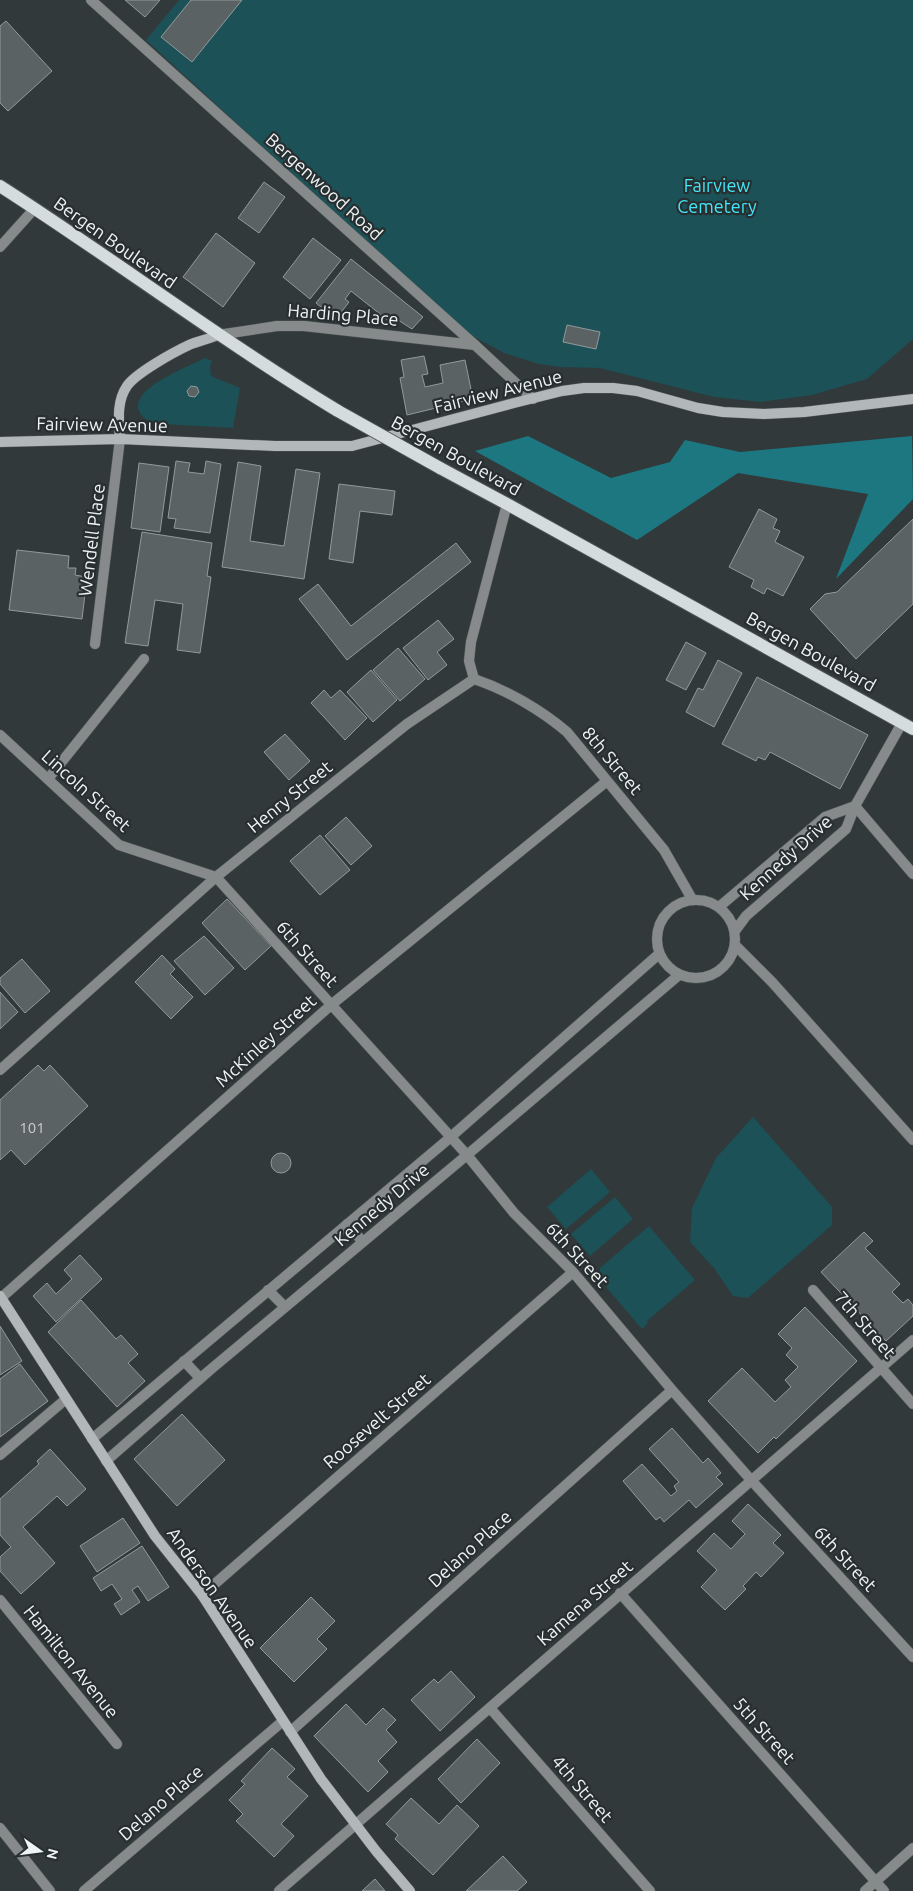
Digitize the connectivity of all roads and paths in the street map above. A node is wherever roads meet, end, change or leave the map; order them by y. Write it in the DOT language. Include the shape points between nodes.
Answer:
graph roads {
  1 [pos="91,0"];
  2 [pos="0,186"];
  3 [pos="35,208"];
  4 [pos="0,247"];
  5 [pos="218,336"];
  6 [pos="475,345"];
  7 [pos="913,398"];
  8 [pos="533,399"];
  9 [pos="120,439"];
  10 [pos="0,442"];
  11 [pos="508,504"];
  12 [pos="95,644"];
  13 [pos="144,659"];
  14 [pos="474,679"];
  15 [pos="908,726"];
  16 [pos="0,735"];
  17 [pos="48,779"];
  18 [pos="607,781"];
  19 [pos="855,806"];
  20 [pos="913,874"];
  21 [pos="216,877"];
  22 [pos="692,899"];
  23 [pos="720,906"];
  24 [pos="735,931"];
  25 [pos="736,946"];
  26 [pos="659,954"];
  27 [pos="679,975"];
  28 [pos="331,1005"];
  29 [pos="0,1070"];
  30 [pos="450,1138"];
  31 [pos="913,1140"];
  32 [pos="467,1155"];
  33 [pos="347,1224"];
  34 [pos="363,1242"];
  35 [pos="573,1272"];
  36 [pos="268,1290"];
  37 [pos="813,1290"];
  38 [pos="1,1297"];
  39 [pos="285,1307"];
  40 [pos="913,1340"];
  41 [pos="184,1361"];
  42 [pos="881,1368"];
  43 [pos="200,1378"];
  44 [pos="672,1390"];
  45 [pos="66,1399"];
  46 [pos="913,1404"];
  47 [pos="92,1438"];
  48 [pos="0,1455"];
  49 [pos="106,1460"];
  50 [pos="751,1480"];
  51 [pos="620,1593"];
  52 [pos="202,1595"];
  53 [pos="0,1600"];
  54 [pos="913,1657"];
  55 [pos="490,1708"];
  56 [pos="283,1721"];
  57 [pos="290,1732"];
  58 [pos="117,1744"];
  59 [pos="356,1825"];
  60 [pos="0,1828"];
  61 [pos="913,1848"];
  62 [pos="875,1881"];
  63 [pos="50,1891"];
  64 [pos="84,1891"];
  65 [pos="280,1891"];
  66 [pos="410,1891"];
  67 [pos="650,1891"];
  68 [pos="865,1891"];
  69 [pos="884,1891"];
  1 -- 6 [label="street, Bergenwood Road"];
  2 -- 3 [label="main road, Bergen Boulevard"];
  3 -- 4 [label="street"];
  3 -- 5 [label="main road, Bergen Boulevard"];
  5 -- 6 [label="street, Harding Place" via="277,326 304,326"];
  5 -- 9 [label="main road, Harding Place" via="188,346 137,375 121,400 118,418"];
  5 -- 11 [label="main road, Bergen Boulevard, bridge" via="338,411"];
  6 -- 8 [label="street, Bergenwood Road"];
  7 -- 8 [label="main road, Fairview Avenue" via="764,414 698,408 637,391 613,388 562,391"];
  8 -- 9 [label="main road, Fairview Avenue" via="352,446 266,446"];
  9 -- 10 [label="main road, Fairview Avenue"];
  9 -- 12 [label="street, Wendell Place"];
  11 -- 14 [label="street" via="470,642 469,661"];
  11 -- 15 [label="main road, Bergen Boulevard"];
  13 -- 17 [label="street"];
  14 -- 18 [label="street, 8th Street" via="552,719 567,732"];
  14 -- 21 [label="street, Henry Street" via="407,724"];
  15 -- 19 [label="street, Kennedy Drive"];
  16 -- 17 [label="street, Lincoln Street"];
  17 -- 21 [label="street, Lincoln Street" via="119,846"];
  18 -- 22 [label="street, 8th Street" via="664,850"];
  18 -- 28 [label="street, McKinley Street"];
  19 -- 20 [label="street"];
  19 -- 23 [label="street, Kennedy Drive" via="825,817"];
  19 -- 24 [label="street, Kennedy Drive" via="846,829 746,916"];
  21 -- 28 [label="street, 6th Street"];
  21 -- 29 [label="street, Henry Street"];
  22 -- 23 [label="street"];
  22 -- 26 [label="street" via="666,913 657,934"];
  23 -- 24 [label="street" via="730,917"];
  24 -- 25 [label="street"];
  25 -- 27 [label="street" via="721,970 708,977 693,979"];
  25 -- 31 [label="street"];
  26 -- 27 [label="street"];
  26 -- 30 [label="street, Kennedy Drive"];
  27 -- 32 [label="street, Kennedy Drive"];
  28 -- 30 [label="street, 6th Street"];
  28 -- 38 [label="street, McKinley Street"];
  30 -- 32 [label="street, 6th Street"];
  30 -- 33 [label="street, Kennedy Drive"];
  32 -- 34 [label="street, Kennedy Drive"];
  32 -- 35 [label="street, 6th Street" via="514,1213"];
  33 -- 34 [label="street"];
  33 -- 36 [label="street, Kennedy Drive"];
  34 -- 39 [label="street, Kennedy Drive"];
  35 -- 44 [label="street, 6th Street"];
  35 -- 52 [label="street, Roosevelt Street"];
  36 -- 39 [label="street"];
  36 -- 41 [label="street, Kennedy Drive"];
  37 -- 42 [label="street, 7th Street"];
  38 -- 45 [label="main road, Anderson Avenue"];
  39 -- 43 [label="street, Kennedy Drive"];
  40 -- 42 [label="street, Kamena Street"];
  41 -- 43 [label="street"];
  41 -- 47 [label="street, Kennedy Drive"];
  42 -- 46 [label="street, 7th Street"];
  42 -- 50 [label="street, Kamena Street"];
  43 -- 49 [label="street, Kennedy Drive"];
  44 -- 50 [label="street, 6th Street"];
  44 -- 57 [label="street, Delano Place"];
  45 -- 47 [label="main road, Anderson Avenue"];
  45 -- 48 [label="street"];
  47 -- 49 [label="main road, Anderson Avenue"];
  49 -- 52 [label="main road, Anderson Avenue" via="155,1536"];
  50 -- 51 [label="street, Kamena Street"];
  50 -- 54 [label="street, 6th Street"];
  51 -- 55 [label="street, Kamena Street"];
  51 -- 62 [label="street, 5th Street"];
  52 -- 56 [label="main road, Anderson Avenue"];
  53 -- 58 [label="street, Hamilton Avenue"];
  55 -- 59 [label="street, Kamena Street"];
  55 -- 67 [label="street, 4th Street"];
  56 -- 57 [label="main road, Anderson Avenue"];
  56 -- 64 [label="street, Delano Place"];
  57 -- 59 [label="main road, Anderson Avenue"];
  59 -- 65 [label="street, Kamena Street"];
  59 -- 66 [label="main road, Anderson Avenue"];
  60 -- 63 [label="street"];
  61 -- 62 [label="street"];
  62 -- 68 [label="street"];
  62 -- 69 [label="street, 5th Street"];
}
